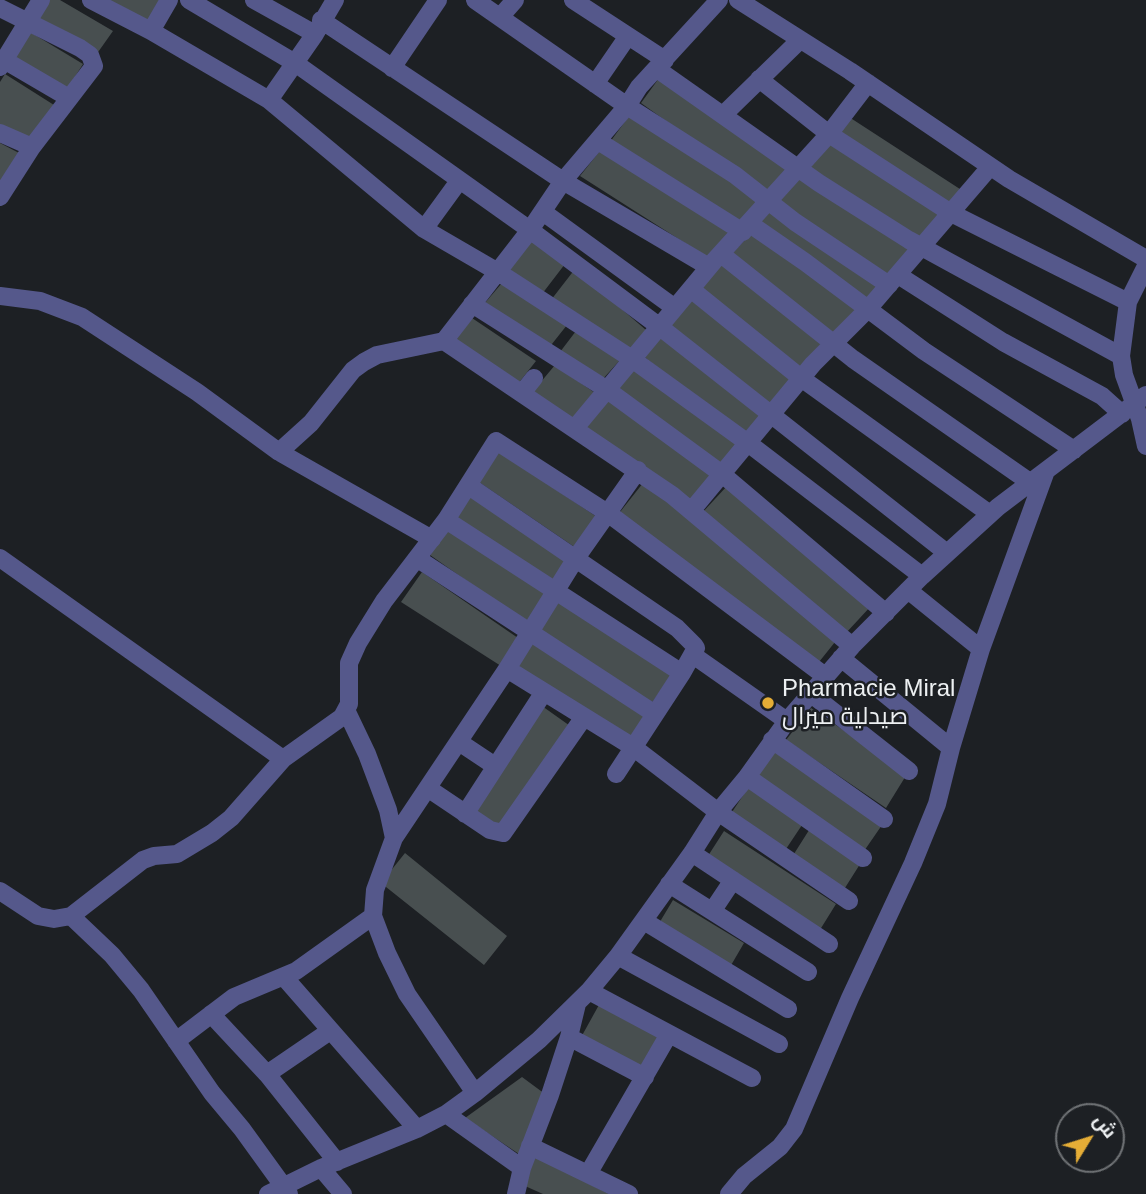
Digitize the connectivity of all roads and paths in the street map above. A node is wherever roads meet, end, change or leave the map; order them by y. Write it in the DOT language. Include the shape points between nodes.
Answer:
graph roads {
  1 [pos="41,0"];
  2 [pos="91,0"];
  3 [pos="169,0"];
  4 [pos="189,0"];
  5 [pos="254,0"];
  6 [pos="335,0"];
  7 [pos="438,0"];
  8 [pos="475,0"];
  9 [pos="515,0"];
  10 [pos="573,0"];
  11 [pos="719,0"];
  12 [pos="738,0"];
  13 [pos="0,8"];
  14 [pos="500,17"];
  15 [pos="29,21"];
  16 [pos="318,27"];
  17 [pos="151,31"];
  18 [pos="628,36"];
  19 [pos="800,40"];
  20 [pos="295,63"];
  21 [pos="2,64"];
  22 [pos="661,64"];
  23 [pos="392,68"];
  24 [pos="759,79"];
  25 [pos="868,83"];
  26 [pos="595,84"];
  27 [pos="69,98"];
  28 [pos="268,100"];
  29 [pos="627,106"];
  30 [pos="723,115"];
  31 [pos="0,132"];
  32 [pos="829,134"];
  33 [pos="598,141"];
  34 [pos="32,147"];
  35 [pos="990,167"];
  36 [pos="799,169"];
  37 [pos="460,181"];
  38 [pos="563,181"];
  39 [pos="1,191"];
  40 [pos="770,201"];
  41 [pos="543,212"];
  42 [pos="951,214"];
  43 [pos="746,228"];
  44 [pos="424,229"];
  45 [pos="530,230"];
  46 [pos="921,247"];
  47 [pos="1146,259"];
  48 [pos="715,261"];
  49 [pos="1146,266"];
  50 [pos="498,272"];
  51 [pos="893,280"];
  52 [pos="692,290"];
  53 [pos="0,296"];
  54 [pos="1128,302"];
  55 [pos="472,304"];
  56 [pos="675,308"];
  57 [pos="868,309"];
  58 [pos="660,327"];
  59 [pos="444,341"];
  60 [pos="834,343"];
  61 [pos="1121,356"];
  62 [pos="632,359"];
  63 [pos="534,378"];
  64 [pos="801,378"];
  65 [pos="606,389"];
  66 [pos="522,393"];
  67 [pos="1134,404"];
  68 [pos="770,415"];
  69 [pos="575,428"];
  70 [pos="748,443"];
  71 [pos="1146,446"];
  72 [pos="1074,450"];
  73 [pos="279,452"];
  74 [pos="638,470"];
  75 [pos="1046,471"];
  76 [pos="722,474"];
  77 [pos="1031,483"];
  78 [pos="469,486"];
  79 [pos="692,510"];
  80 [pos="609,514"];
  81 [pos="990,514"];
  82 [pos="446,520"];
  83 [pos="432,539"];
  84 [pos="947,553"];
  85 [pos="0,558"];
  86 [pos="576,558"];
  87 [pos="418,559"];
  88 [pos="922,576"];
  89 [pos="908,590"];
  90 [pos="556,591"];
  91 [pos="886,612"];
  92 [pos="530,632"];
  93 [pos="981,649"];
  94 [pos="847,652"];
  95 [pos="693,655"];
  96 [pos="507,669"];
  97 [pos="682,673"];
  98 [pos="825,676"];
  99 [pos="544,692"];
  100 [pos="810,693"];
  101 [pos="346,710"];
  102 [pos="655,714"];
  103 [pos="584,717"];
  104 [pos="787,721"];
  105 [pos="772,740"];
  106 [pos="459,742"];
  107 [pos="633,747"];
  108 [pos="951,748"];
  109 [pos="283,760"];
  110 [pos="495,766"];
  111 [pos="909,771"];
  112 [pos="616,774"];
  113 [pos="747,777"];
  114 [pos="429,789"];
  115 [pos="718,812"];
  116 [pos="465,814"];
  117 [pos="884,819"];
  118 [pos="394,838"];
  119 [pos="692,853"];
  120 [pos="863,858"];
  121 [pos="733,880"];
  122 [pos="669,884"];
  123 [pos="0,891"];
  124 [pos="849,901"];
  125 [pos="713,910"];
  126 [pos="373,915"];
  127 [pos="71,916"];
  128 [pos="644,921"];
  129 [pos="829,944"];
  130 [pos="618,956"];
  131 [pos="808,972"];
  132 [pos="285,977"];
  133 [pos="583,998"];
  134 [pos="788,1009"];
  135 [pos="211,1014"];
  136 [pos="330,1031"];
  137 [pos="669,1034"];
  138 [pos="569,1037"];
  139 [pos="176,1041"];
  140 [pos="779,1044"];
  141 [pos="268,1074"];
  142 [pos="645,1077"];
  143 [pos="752,1078"];
  144 [pos="475,1093"];
  145 [pos="446,1114"];
  146 [pos="417,1129"];
  147 [pos="530,1146"];
  148 [pos="329,1165"];
  149 [pos="522,1168"];
  150 [pos="588,1174"];
  151 [pos="280,1191"];
  152 [pos="521,1192"];
  153 [pos="624,1193"];
  154 [pos="343,1194"];
  155 [pos="729,1194"];
  1 -- 15 [label="street"];
  2 -- 17 [label="street"];
  3 -- 17 [label="street"];
  4 -- 20 [label="street"];
  5 -- 16 [label="street"];
  6 -- 16 [label="street"];
  7 -- 23 [label="street"];
  8 -- 14 [label="street"];
  9 -- 14 [label="street"];
  10 -- 18 [label="street"];
  11 -- 22 [label="street"];
  12 -- 19 [label="street"];
  13 -- 15 [label="street"];
  14 -- 26 [label="street"];
  15 -- 21 [label="street"];
  15 -- 27 [label="street" via="92,58 92,71"];
  16 -- 20 [label="street"];
  16 -- 23 [label="street"];
  17 -- 28 [label="street"];
  18 -- 22 [label="street"];
  18 -- 26 [label="street"];
  19 -- 24 [label="street"];
  19 -- 25 [label="street"];
  20 -- 28 [label="street"];
  20 -- 37 [label="street"];
  21 -- 27 [label="street"];
  22 -- 29 [label="street"];
  22 -- 30 [label="street"];
  23 -- 38 [label="street"];
  24 -- 30 [label="street"];
  24 -- 32 [label="street"];
  25 -- 32 [label="street"];
  25 -- 35 [label="street"];
  26 -- 29 [label="street"];
  27 -- 34 [label="street"];
  28 -- 44 [label="street"];
  29 -- 33 [label="street"];
  29 -- 40 [label="street"];
  30 -- 36 [label="street"];
  31 -- 34 [label="street"];
  32 -- 36 [label="street"];
  32 -- 42 [label="street"];
  33 -- 38 [label="street"];
  33 -- 43 [label="street"];
  34 -- 39 [label="street"];
  35 -- 42 [label="street"];
  35 -- 47 [label="street"];
  36 -- 40 [label="street"];
  36 -- 46 [label="street"];
  37 -- 44 [label="street"];
  37 -- 45 [label="street"];
  38 -- 41 [label="street"];
  38 -- 48 [label="street"];
  40 -- 43 [label="street"];
  40 -- 51 [label="street" via="825,243"];
  41 -- 45 [label="street"];
  41 -- 56 [label="street"];
  42 -- 46 [label="street"];
  42 -- 54 [label="street"];
  43 -- 48 [label="street"];
  43 -- 57 [label="street"];
  44 -- 50 [label="street"];
  45 -- 50 [label="street"];
  45 -- 58 [label="street"];
  46 -- 51 [label="street"];
  46 -- 61 [label="street"];
  48 -- 52 [label="street"];
  48 -- 60 [label="street"];
  49 -- 54 [label="street"];
  50 -- 55 [label="street"];
  50 -- 62 [label="street"];
  51 -- 57 [label="street"];
  51 -- 67 [label="street" via="1102,396"];
  52 -- 56 [label="street"];
  52 -- 64 [label="street"];
  53 -- 73 [label="street" via="40,301 82,317"];
  54 -- 61 [label="street"];
  55 -- 59 [label="street"];
  55 -- 65 [label="street"];
  56 -- 58 [label="street"];
  57 -- 60 [label="street"];
  57 -- 72 [label="street"];
  58 -- 62 [label="street"];
  58 -- 68 [label="street"];
  59 -- 66 [label="street"];
  59 -- 73 [label="street" via="364,362"];
  60 -- 64 [label="street"];
  60 -- 77 [label="street"];
  61 -- 67 [label="street"];
  62 -- 65 [label="street"];
  62 -- 70 [label="street"];
  63 -- 66 [label="street"];
  64 -- 68 [label="street"];
  64 -- 81 [label="street"];
  65 -- 69 [label="street"];
  65 -- 76 [label="street"];
  66 -- 69 [label="street"];
  67 -- 71 [label="street"];
  67 -- 72 [label="street"];
  68 -- 70 [label="street"];
  68 -- 84 [label="street"];
  69 -- 74 [label="street"];
  70 -- 76 [label="street"];
  70 -- 88 [label="street"];
  72 -- 75 [label="street"];
  73 -- 83 [label="street"];
  74 -- 79 [label="street"];
  74 -- 80 [label="street"];
  75 -- 77 [label="street"];
  75 -- 93 [label="street"];
  76 -- 79 [label="street"];
  76 -- 91 [label="street"];
  77 -- 81 [label="street"];
  78 -- 80 [label="street" via="496,440"];
  78 -- 82 [label="street"];
  78 -- 86 [label="street"];
  79 -- 94 [label="street"];
  80 -- 86 [label="street"];
  80 -- 98 [label="street"];
  81 -- 84 [label="street"];
  82 -- 83 [label="street"];
  82 -- 90 [label="street"];
  83 -- 87 [label="street"];
  84 -- 88 [label="street"];
  85 -- 109 [label="street"];
  86 -- 90 [label="street"];
  86 -- 95 [label="street" via="677,628 696,648"];
  87 -- 92 [label="street"];
  87 -- 101 [label="street" via="384,601 352,653"];
  88 -- 89 [label="street"];
  89 -- 91 [label="street"];
  89 -- 93 [label="street"];
  90 -- 92 [label="street"];
  90 -- 97 [label="street"];
  91 -- 94 [label="street"];
  92 -- 96 [label="street"];
  92 -- 102 [label="street"];
  93 -- 108 [label="street"];
  94 -- 98 [label="street"];
  94 -- 108 [label="street"];
  95 -- 97 [label="street"];
  95 -- 104 [label="street"];
  96 -- 99 [label="street"];
  96 -- 106 [label="street"];
  97 -- 102 [label="street"];
  98 -- 100 [label="street"];
  99 -- 103 [label="street"];
  99 -- 110 [label="street"];
  100 -- 104 [label="street"];
  100 -- 111 [label="street"];
  101 -- 109 [label="street"];
  101 -- 118 [label="street" via="367,754"];
  102 -- 107 [label="street"];
  103 -- 107 [label="street"];
  103 -- 116 [label="street" via="503,833"];
  104 -- 105 [label="street"];
  105 -- 113 [label="street"];
  105 -- 117 [label="street"];
  106 -- 110 [label="street"];
  106 -- 114 [label="street"];
  107 -- 112 [label="street"];
  107 -- 115 [label="street"];
  108 -- 155 [label="street" via="925,837 805,1107 780,1147"];
  109 -- 127 [label="street" via="212,833 177,854 143,860"];
  110 -- 116 [label="street"];
  113 -- 115 [label="street"];
  113 -- 120 [label="street"];
  114 -- 116 [label="street"];
  114 -- 118 [label="street"];
  115 -- 119 [label="street"];
  115 -- 124 [label="street"];
  118 -- 126 [label="street" via="375,890"];
  119 -- 121 [label="street"];
  119 -- 122 [label="street"];
  121 -- 125 [label="street"];
  121 -- 129 [label="street"];
  122 -- 125 [label="street"];
  122 -- 128 [label="street"];
  123 -- 127 [label="street" via="38,916"];
  125 -- 131 [label="street"];
  126 -- 132 [label="street"];
  126 -- 144 [label="street" via="407,994"];
  127 -- 139 [label="street" via="112,955"];
  128 -- 130 [label="street"];
  128 -- 134 [label="street"];
  130 -- 133 [label="street"];
  130 -- 140 [label="street"];
  132 -- 135 [label="street" via="234,997"];
  132 -- 136 [label="street"];
  133 -- 137 [label="street"];
  133 -- 138 [label="street"];
  133 -- 144 [label="street"];
  135 -- 139 [label="street"];
  135 -- 141 [label="street"];
  136 -- 141 [label="street"];
  136 -- 146 [label="street"];
  137 -- 142 [label="street"];
  137 -- 143 [label="street"];
  138 -- 142 [label="street"];
  138 -- 147 [label="street"];
  139 -- 151 [label="street"];
  141 -- 148 [label="street"];
  142 -- 150 [label="street"];
  144 -- 145 [label="street"];
  145 -- 146 [label="street"];
  145 -- 149 [label="street"];
  146 -- 148 [label="street"];
  147 -- 149 [label="street"];
  147 -- 150 [label="street"];
  148 -- 151 [label="street"];
  148 -- 154 [label="street"];
  149 -- 152 [label="street"];
  150 -- 153 [label="street"];
}
